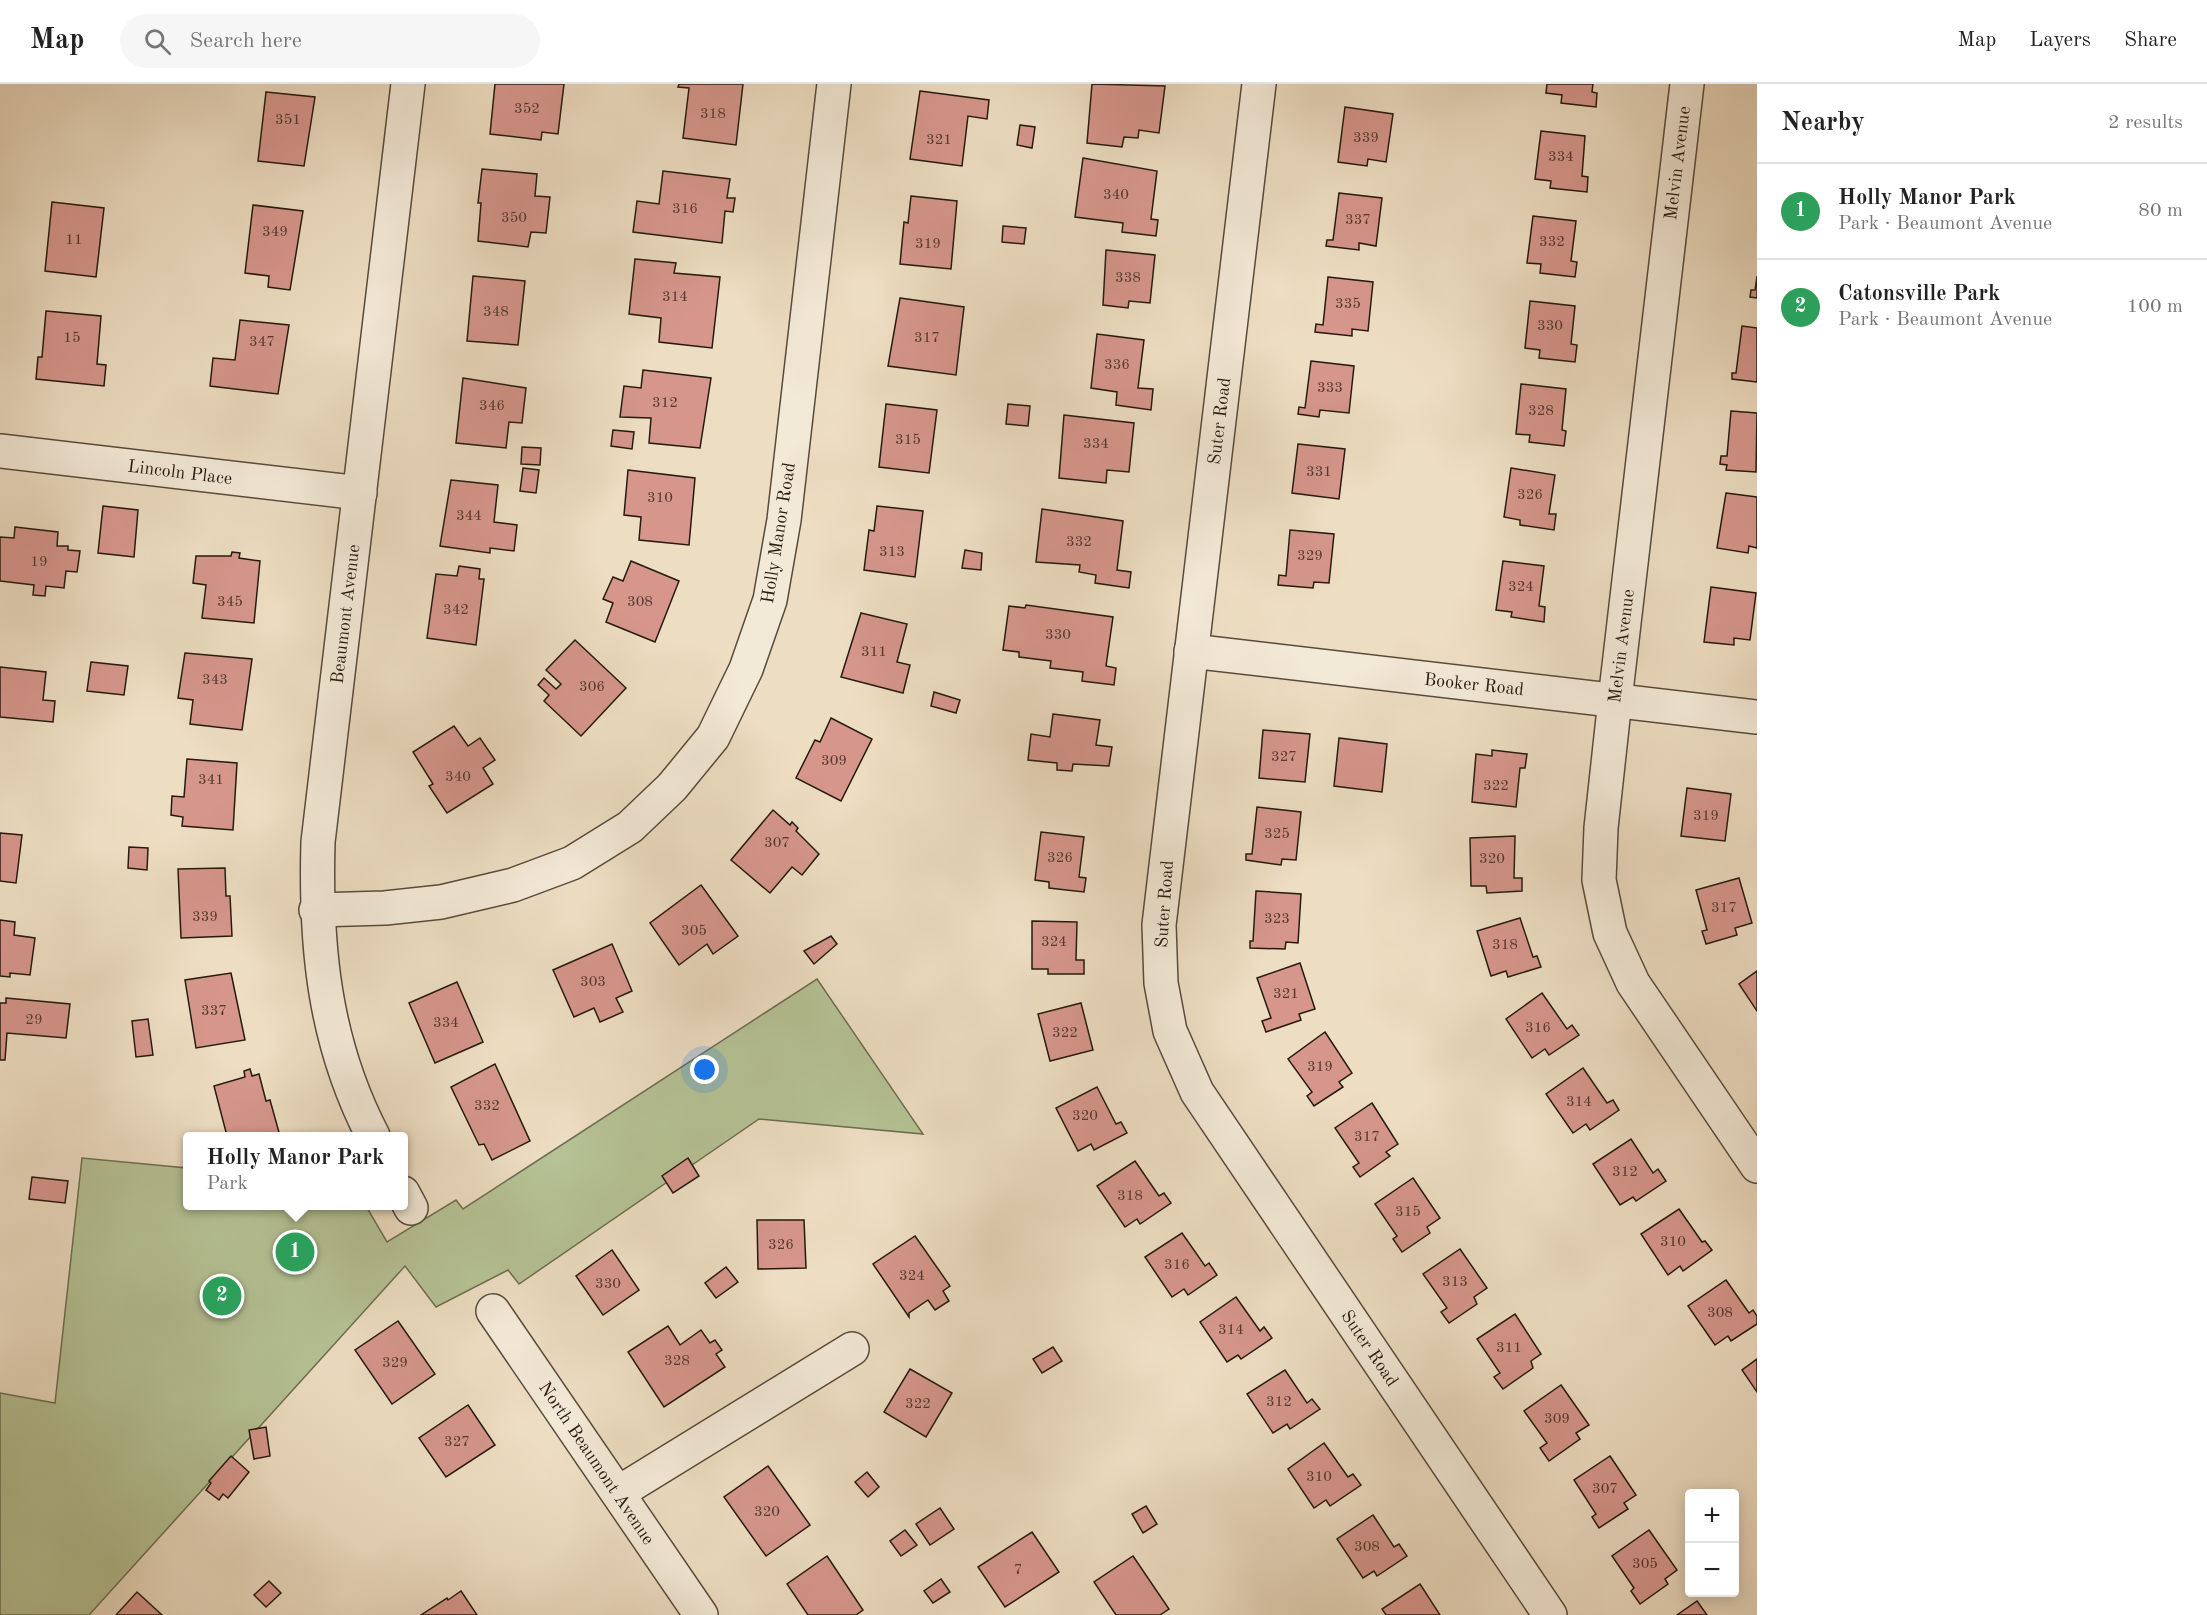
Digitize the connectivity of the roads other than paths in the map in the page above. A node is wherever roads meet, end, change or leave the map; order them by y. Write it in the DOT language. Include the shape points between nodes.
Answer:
graph roads {
  1 [pos="408,84"];
  2 [pos="834,84"];
  3 [pos="1259,84"];
  4 [pos="1687,84"];
  5 [pos="0,451"];
  6 [pos="360,493"];
  7 [pos="1191,651"];
  8 [pos="1615,700"];
  9 [pos="1757,717"];
  10 [pos="316,910"];
  11 [pos="371,1132"];
  12 [pos="1757,1166"];
  13 [pos="493,1311"];
  14 [pos="852,1349"];
  15 [pos="618,1493"];
  16 [pos="701,1615"];
  17 [pos="1550,1615"];
  1 -- 6 [label="street, Beaumont Avenue"];
  2 -- 10 [label="street, Holly Manor Road" via="784,520 770,600 746,669 713,737 672,788 630,827 572,864 513,885 441,902"];
  3 -- 7 [label="street, Suter Road"];
  4 -- 8 [label="street, Melvin Avenue"];
  5 -- 6 [label="street, Lincoln Place"];
  6 -- 10 [label="street, Beaumont Avenue" via="318,842"];
  7 -- 8 [label="street, Booker Road"];
  7 -- 17 [label="street, Suter Road" via="1159,925 1161,983 1170,1031 1197,1092"];
  8 -- 9 [label="street, Booker Road"];
  8 -- 12 [label="street, Melvin Avenue" via="1599,880 1610,933 1633,983"];
  10 -- 11 [label="street, Beaumont Avenue" via="323,978 336,1045 357,1106"];
  13 -- 15 [label="street, North Beaumont Avenue"];
  14 -- 15 [label="street"];
  15 -- 16 [label="street, North Beaumont Avenue"];
}
